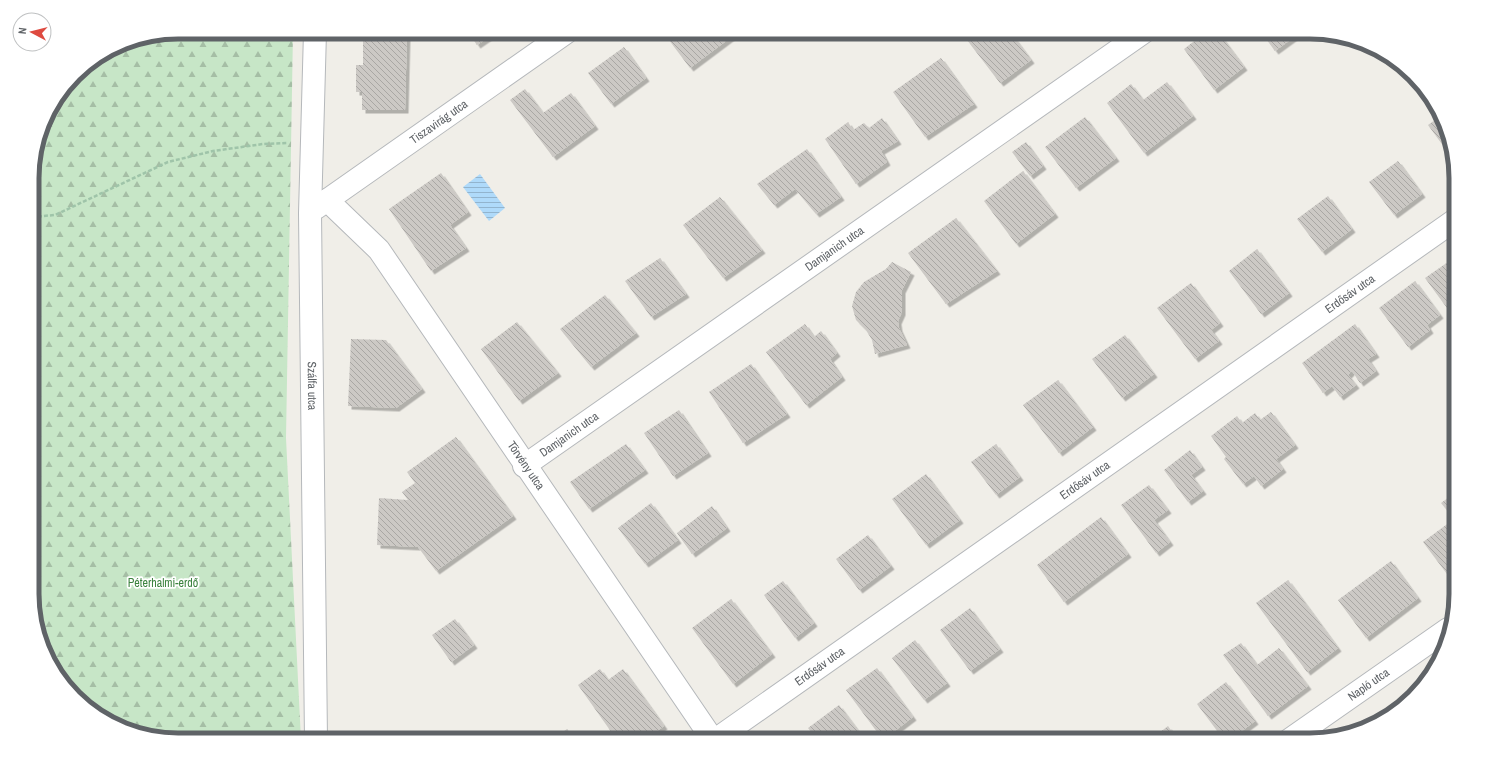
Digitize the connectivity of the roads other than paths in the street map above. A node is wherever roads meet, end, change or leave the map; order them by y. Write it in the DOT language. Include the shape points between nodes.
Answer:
graph roads {
  1 [pos="315,39"];
  2 [pos="557,39"];
  3 [pos="1134,39"];
  4 [pos="319,206"];
  5 [pos="1449,224"];
  6 [pos="524,466"];
  7 [pos="1444,632"];
  8 [pos="316,733"];
  9 [pos="709,733"];
  10 [pos="724,733"];
  11 [pos="1299,733"];
  1 -- 4 [label="street, Szálfa utca" via="312,143"];
  2 -- 4 [label="street, Tiszavirág utca"];
  3 -- 6 [label="street, Damjanich utca"];
  4 -- 6 [label="street, Törvény utca" via="379,250"];
  4 -- 8 [label="street, Szálfa utca"];
  5 -- 10 [label="street, Erdősáv utca"];
  6 -- 9 [label="street, Törvény utca"];
  7 -- 11 [label="street, Napló utca"];
}
